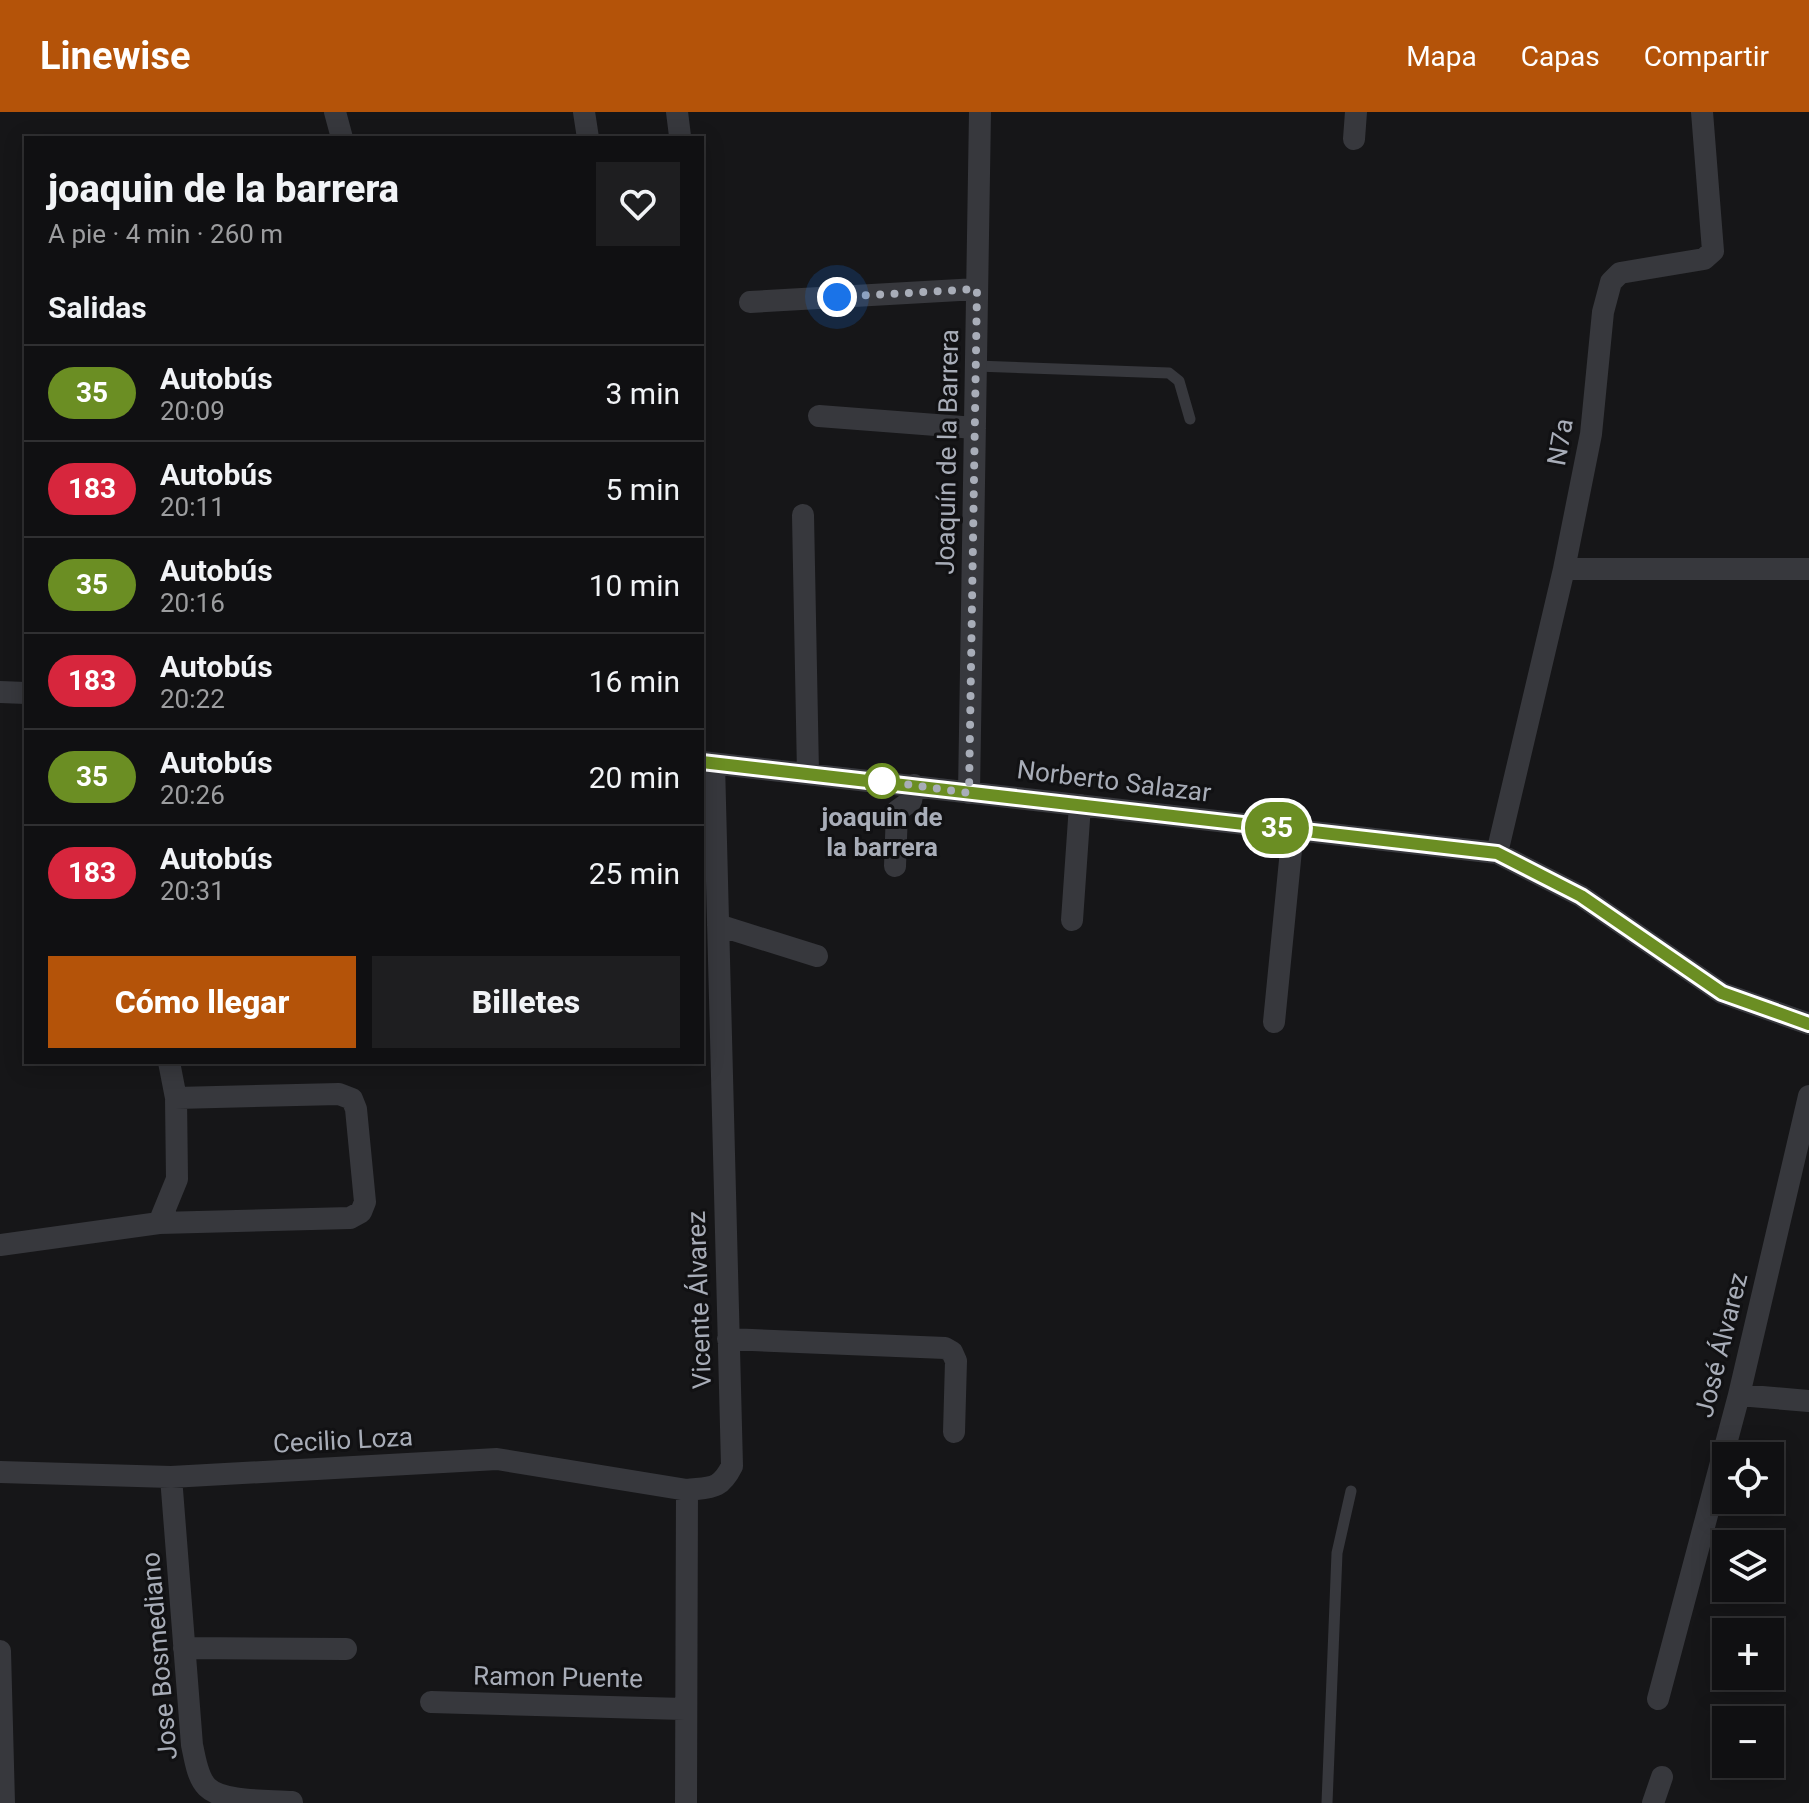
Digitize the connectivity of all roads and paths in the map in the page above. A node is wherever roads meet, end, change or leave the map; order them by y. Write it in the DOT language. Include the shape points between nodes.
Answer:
graph roads {
  1 [pos="335,112"];
  2 [pos="584,112"];
  3 [pos="677,112"];
  4 [pos="980,112"];
  5 [pos="1356,112"];
  6 [pos="1702,112"];
  7 [pos="341,136"];
  8 [pos="588,136"];
  9 [pos="680,136"];
  10 [pos="1354,139"];
  11 [pos="977,289"];
  12 [pos="750,302"];
  13 [pos="976,366"];
  14 [pos="819,416"];
  15 [pos="1190,419"];
  16 [pos="975,428"];
  17 [pos="803,515"];
  18 [pos="1564,569"];
  19 [pos="1809,569"];
  20 [pos="0,692"];
  21 [pos="24,693"];
  22 [pos="708,763"];
  23 [pos="808,773"];
  24 [pos="914,785"];
  25 [pos="969,793"];
  26 [pos="1080,805"];
  27 [pos="1293,830"];
  28 [pos="1497,853"];
  29 [pos="895,866"];
  30 [pos="1072,920"];
  31 [pos="718,925"];
  32 [pos="817,956"];
  33 [pos="1274,1022"];
  34 [pos="1809,1024"];
  35 [pos="169,1064"];
  36 [pos="1809,1096"];
  37 [pos="176,1098"];
  38 [pos="159,1223"];
  39 [pos="0,1245"];
  40 [pos="728,1339"];
  41 [pos="1739,1395"];
  42 [pos="1809,1401"];
  43 [pos="954,1432"];
  44 [pos="0,1472"];
  45 [pos="171,1477"];
  46 [pos="687,1490"];
  47 [pos="1351,1491"];
  48 [pos="184,1648"];
  49 [pos="346,1649"];
  50 [pos="0,1651"];
  51 [pos="1658,1699"];
  52 [pos="431,1702"];
  53 [pos="684,1709"];
  54 [pos="1662,1777"];
  55 [pos="292,1802"];
  56 [pos="4,1803"];
  57 [pos="686,1803"];
  58 [pos="1327,1803"];
  59 [pos="1653,1803"];
  1 -- 7 [label="street"];
  2 -- 8 [label="street"];
  3 -- 9 [label="street"];
  4 -- 11 [label="street, Joaquín de la Barrera"];
  5 -- 10 [label="street"];
  6 -- 18 [label="street, N7a" via="1713,251 1704,259 1620,273 1611,282 1603,312 1591,434"];
  11 -- 12 [label="street"];
  11 -- 13 [label="street, Joaquín de la Barrera"];
  13 -- 15 [label="lane" via="1169,373 1179,381"];
  13 -- 16 [label="street, Joaquín de la Barrera"];
  14 -- 16 [label="street"];
  16 -- 25 [label="street, Joaquín de la Barrera"];
  17 -- 23 [label="street"];
  18 -- 19 [label="street"];
  18 -- 28 [label="street, N7a"];
  20 -- 21 [label="street"];
  22 -- 23 [label="street, Norberto Salazar"];
  22 -- 31 [label="street, Vicente Álvarez"];
  23 -- 24 [label="street, Norberto Salazar"];
  24 -- 25 [label="street, Norberto Salazar"];
  24 -- 29 [label="street" via="911,801 897,811"];
  25 -- 26 [label="street, Norberto Salazar"];
  26 -- 27 [label="street, Norberto Salazar"];
  26 -- 30 [label="street"];
  27 -- 28 [label="street, Norberto Salazar"];
  27 -- 33 [label="street"];
  28 -- 34 [label="street, Norberto Salazar" via="1581,896 1722,993"];
  31 -- 32 [label="street"];
  31 -- 40 [label="street, Vicente Álvarez"];
  35 -- 37 [label="street"];
  36 -- 41 [label="street, José Álvarez"];
  37 -- 38 [label="street" via="177,1179"];
  37 -- 38 [label="street" via="339,1094 352,1099 365,1202 350,1218"];
  38 -- 39 [label="street"];
  40 -- 43 [label="street" via="945,1348 956,1361"];
  40 -- 46 [label="street, Vicente Álvarez" via="732,1466 717,1486"];
  41 -- 42 [label="street"];
  41 -- 51 [label="street, José Álvarez"];
  44 -- 45 [label="street, Cecilio Loza"];
  45 -- 46 [label="street, Cecilio Loza" via="497,1459"];
  45 -- 48 [label="street, Jose Bosmediano"];
  46 -- 53 [label="street"];
  47 -- 58 [label="lane" via="1337,1553"];
  48 -- 49 [label="street"];
  48 -- 55 [label="street, Jose Bosmediano" via="192,1745 205,1785 220,1797"];
  50 -- 56 [label="street"];
  52 -- 53 [label="street, Ramon Puente"];
  53 -- 57 [label="street"];
  54 -- 59 [label="street"];
}
